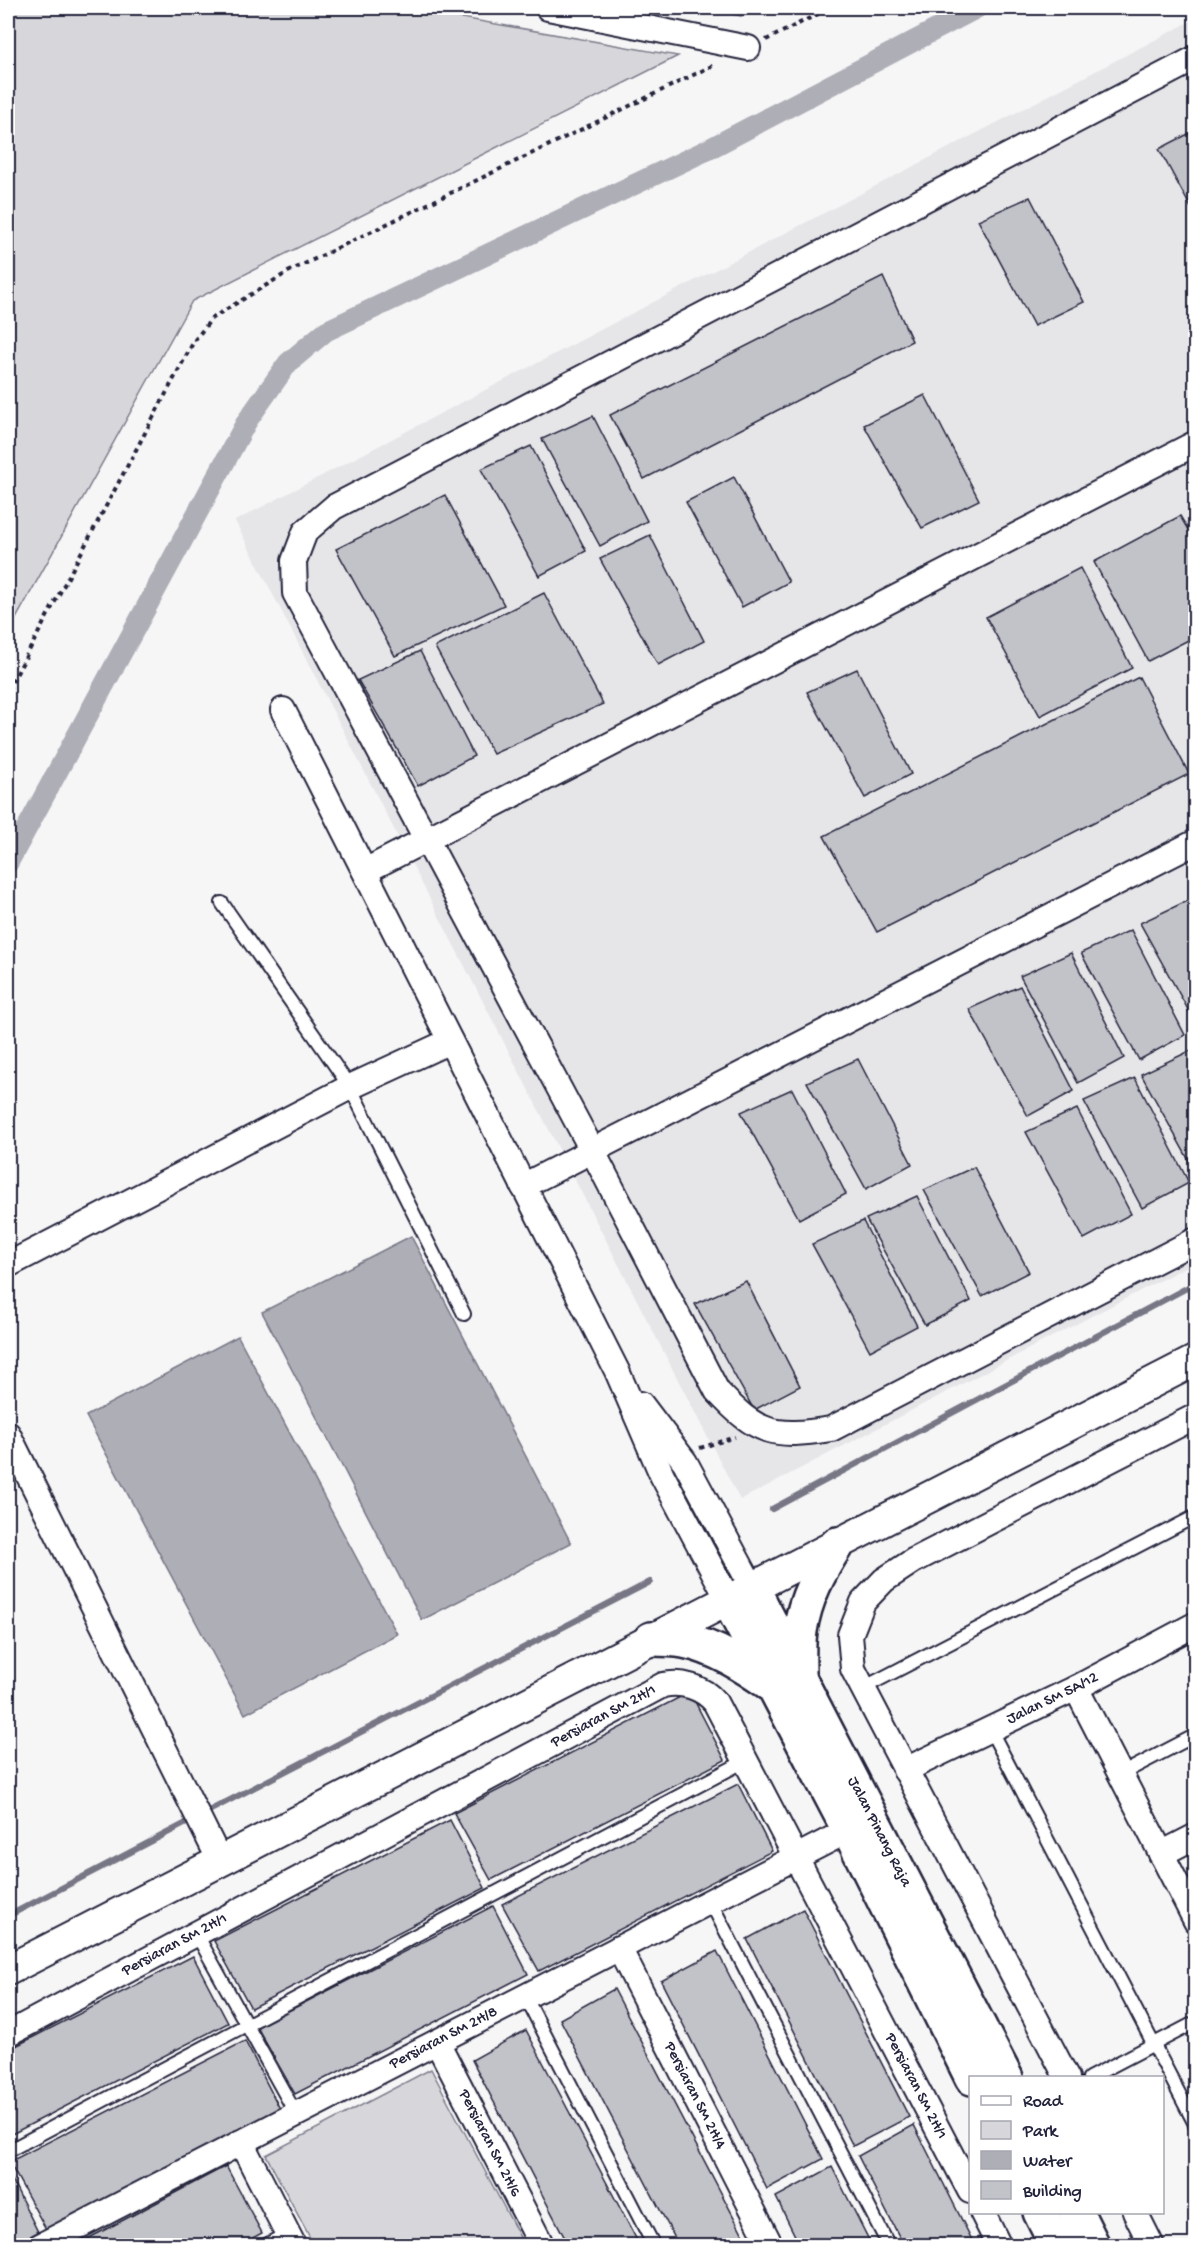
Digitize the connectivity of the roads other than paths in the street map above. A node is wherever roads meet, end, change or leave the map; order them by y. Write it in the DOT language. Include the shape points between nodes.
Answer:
graph roads {
  1 [pos="548,8"];
  2 [pos="748,48"];
  3 [pos="1196,58"];
  4 [pos="1196,443"];
  5 [pos="283,710"];
  6 [pos="427,840"];
  7 [pos="1196,842"];
  8 [pos="364,871"];
  9 [pos="222,903"];
  10 [pos="450,1041"];
  11 [pos="350,1087"];
  12 [pos="592,1150"];
  13 [pos="523,1186"];
  14 [pos="1196,1240"];
  15 [pos="8,1265"];
  16 [pos="464,1314"];
  17 [pos="1196,1360"];
  18 [pos="616,1371"];
  19 [pos="1196,1416"];
  20 [pos="8,1434"];
  21 [pos="1196,1516"];
  22 [pos="837,1544"];
  23 [pos="740,1593"];
  24 [pos="1196,1624"];
  25 [pos="651,1639"];
  26 [pos="787,1682"];
  27 [pos="863,1688"];
  28 [pos="1076,1688"];
  29 [pos="990,1729"];
  30 [pos="1196,1735"];
  31 [pos="745,1761"];
  32 [pos="905,1770"];
  33 [pos="1121,1774"];
  34 [pos="849,1830"];
  35 [pos="1196,1836"];
  36 [pos="1161,1854"];
  37 [pos="796,1857"];
  38 [pos="220,1861"];
  39 [pos="710,1901"];
  40 [pos="1196,1921"];
  41 [pos="197,1935"];
  42 [pos="619,1948"];
  43 [pos="8,1970"];
  44 [pos="525,1996"];
  45 [pos="1196,2022"];
  46 [pos="247,2025"];
  47 [pos="8,2034"];
  48 [pos="437,2042"];
  49 [pos="1154,2043"];
  50 [pos="971,2076"];
  51 [pos="1005,2076"];
  52 [pos="1066,2076"];
  53 [pos="1093,2076"];
  54 [pos="296,2114"];
  55 [pos="1196,2126"];
  56 [pos="241,2142"];
  57 [pos="8,2151"];
  58 [pos="969,2189"];
  59 [pos="983,2214"];
  60 [pos="1041,2214"];
  61 [pos="1077,2214"];
  62 [pos="1136,2214"];
  63 [pos="291,2239"];
  64 [pos="40,2246"];
  65 [pos="264,2246"];
  66 [pos="542,2246"];
  67 [pos="654,2246"];
  68 [pos="771,2246"];
  69 [pos="889,2246"];
  70 [pos="999,2246"];
  71 [pos="1057,2246"];
  72 [pos="1093,2246"];
  73 [pos="1152,2246"];
  1 -- 2 [label="street"];
  3 -- 6 [label="street" via="344,501 305,532 294,561 295,593"];
  4 -- 6 [label="street"];
  5 -- 8 [label="street"];
  6 -- 8 [label="street"];
  6 -- 12 [label="street"];
  7 -- 12 [label="street"];
  8 -- 10 [label="street"];
  9 -- 11 [label="lane"];
  10 -- 11 [label="street"];
  10 -- 13 [label="street"];
  11 -- 15 [label="street"];
  11 -- 16 [label="lane"];
  12 -- 13 [label="street"];
  12 -- 14 [label="street" via="717,1391 736,1411 762,1429 795,1435 831,1429"];
  13 -- 18 [label="street"];
  17 -- 22 [label="street"];
  18 -- 23 [label="street" via="662,1475"];
  18 -- 23 [label="street" via="679,1455"];
  19 -- 27 [label="street" via="913,1561 884,1580 863,1602 850,1635 853,1669"];
  20 -- 38 [label="street"];
  21 -- 27 [label="lane"];
  22 -- 23 [label="street"];
  22 -- 26 [label="main road" via="807,1599"];
  23 -- 25 [label="street"];
  23 -- 26 [label="main road, Jalan Pinang Raja"];
  24 -- 28 [label="street, Jalan SM 5A/12"];
  25 -- 26 [label="main road" via="684,1641"];
  25 -- 38 [label="street"];
  26 -- 34 [label="main road"];
  26 -- 51 [label="main road, Jalan Pinang Raja"];
  27 -- 32 [label="street"];
  28 -- 29 [label="street, Jalan SM 5A/12"];
  28 -- 33 [label="street"];
  29 -- 32 [label="street, Jalan SM 5A/12"];
  29 -- 49 [label="lane"];
  30 -- 33 [label="lane"];
  31 -- 37 [label="street, Persiaran SM 2H/1"];
  31 -- 41 [label="street, Persiaran SM 2H/1" via="708,1694 690,1686 663,1685"];
  31 -- 46 [label="lane"];
  32 -- 52 [label="street"];
  33 -- 36 [label="street"];
  34 -- 37 [label="street, Persiaran SM 2H/8"];
  34 -- 50 [label="main road"];
  35 -- 36 [label="street"];
  36 -- 40 [label="street"];
  37 -- 39 [label="street, Persiaran SM 2H/8"];
  37 -- 58 [label="street, Persiaran SM 2H/1"];
  38 -- 43 [label="street"];
  39 -- 42 [label="street, Persiaran SM 2H/8"];
  39 -- 69 [label="lane"];
  41 -- 46 [label="lane"];
  41 -- 47 [label="street, Persiaran SM 2H/1"];
  42 -- 44 [label="street, Persiaran SM 2H/8"];
  42 -- 68 [label="street, Persiaran SM 2H/4"];
  44 -- 48 [label="street, Persiaran SM 2H/8"];
  44 -- 67 [label="lane"];
  45 -- 49 [label="lane"];
  46 -- 54 [label="lane"];
  46 -- 57 [label="lane"];
  48 -- 54 [label="street, Persiaran SM 2H/8"];
  48 -- 66 [label="street, Persiaran SM 2H/6"];
  49 -- 53 [label="lane"];
  49 -- 55 [label="lane"];
  54 -- 56 [label="street, Persiaran SM 2H/8"];
  56 -- 63 [label="street"];
  56 -- 64 [label="street, Persiaran SM 2H/8"];
  59 -- 70 [label="street"];
  60 -- 71 [label="main road"];
  61 -- 72 [label="main road"];
  62 -- 73 [label="street"];
  63 -- 65 [label="lane"];
}
